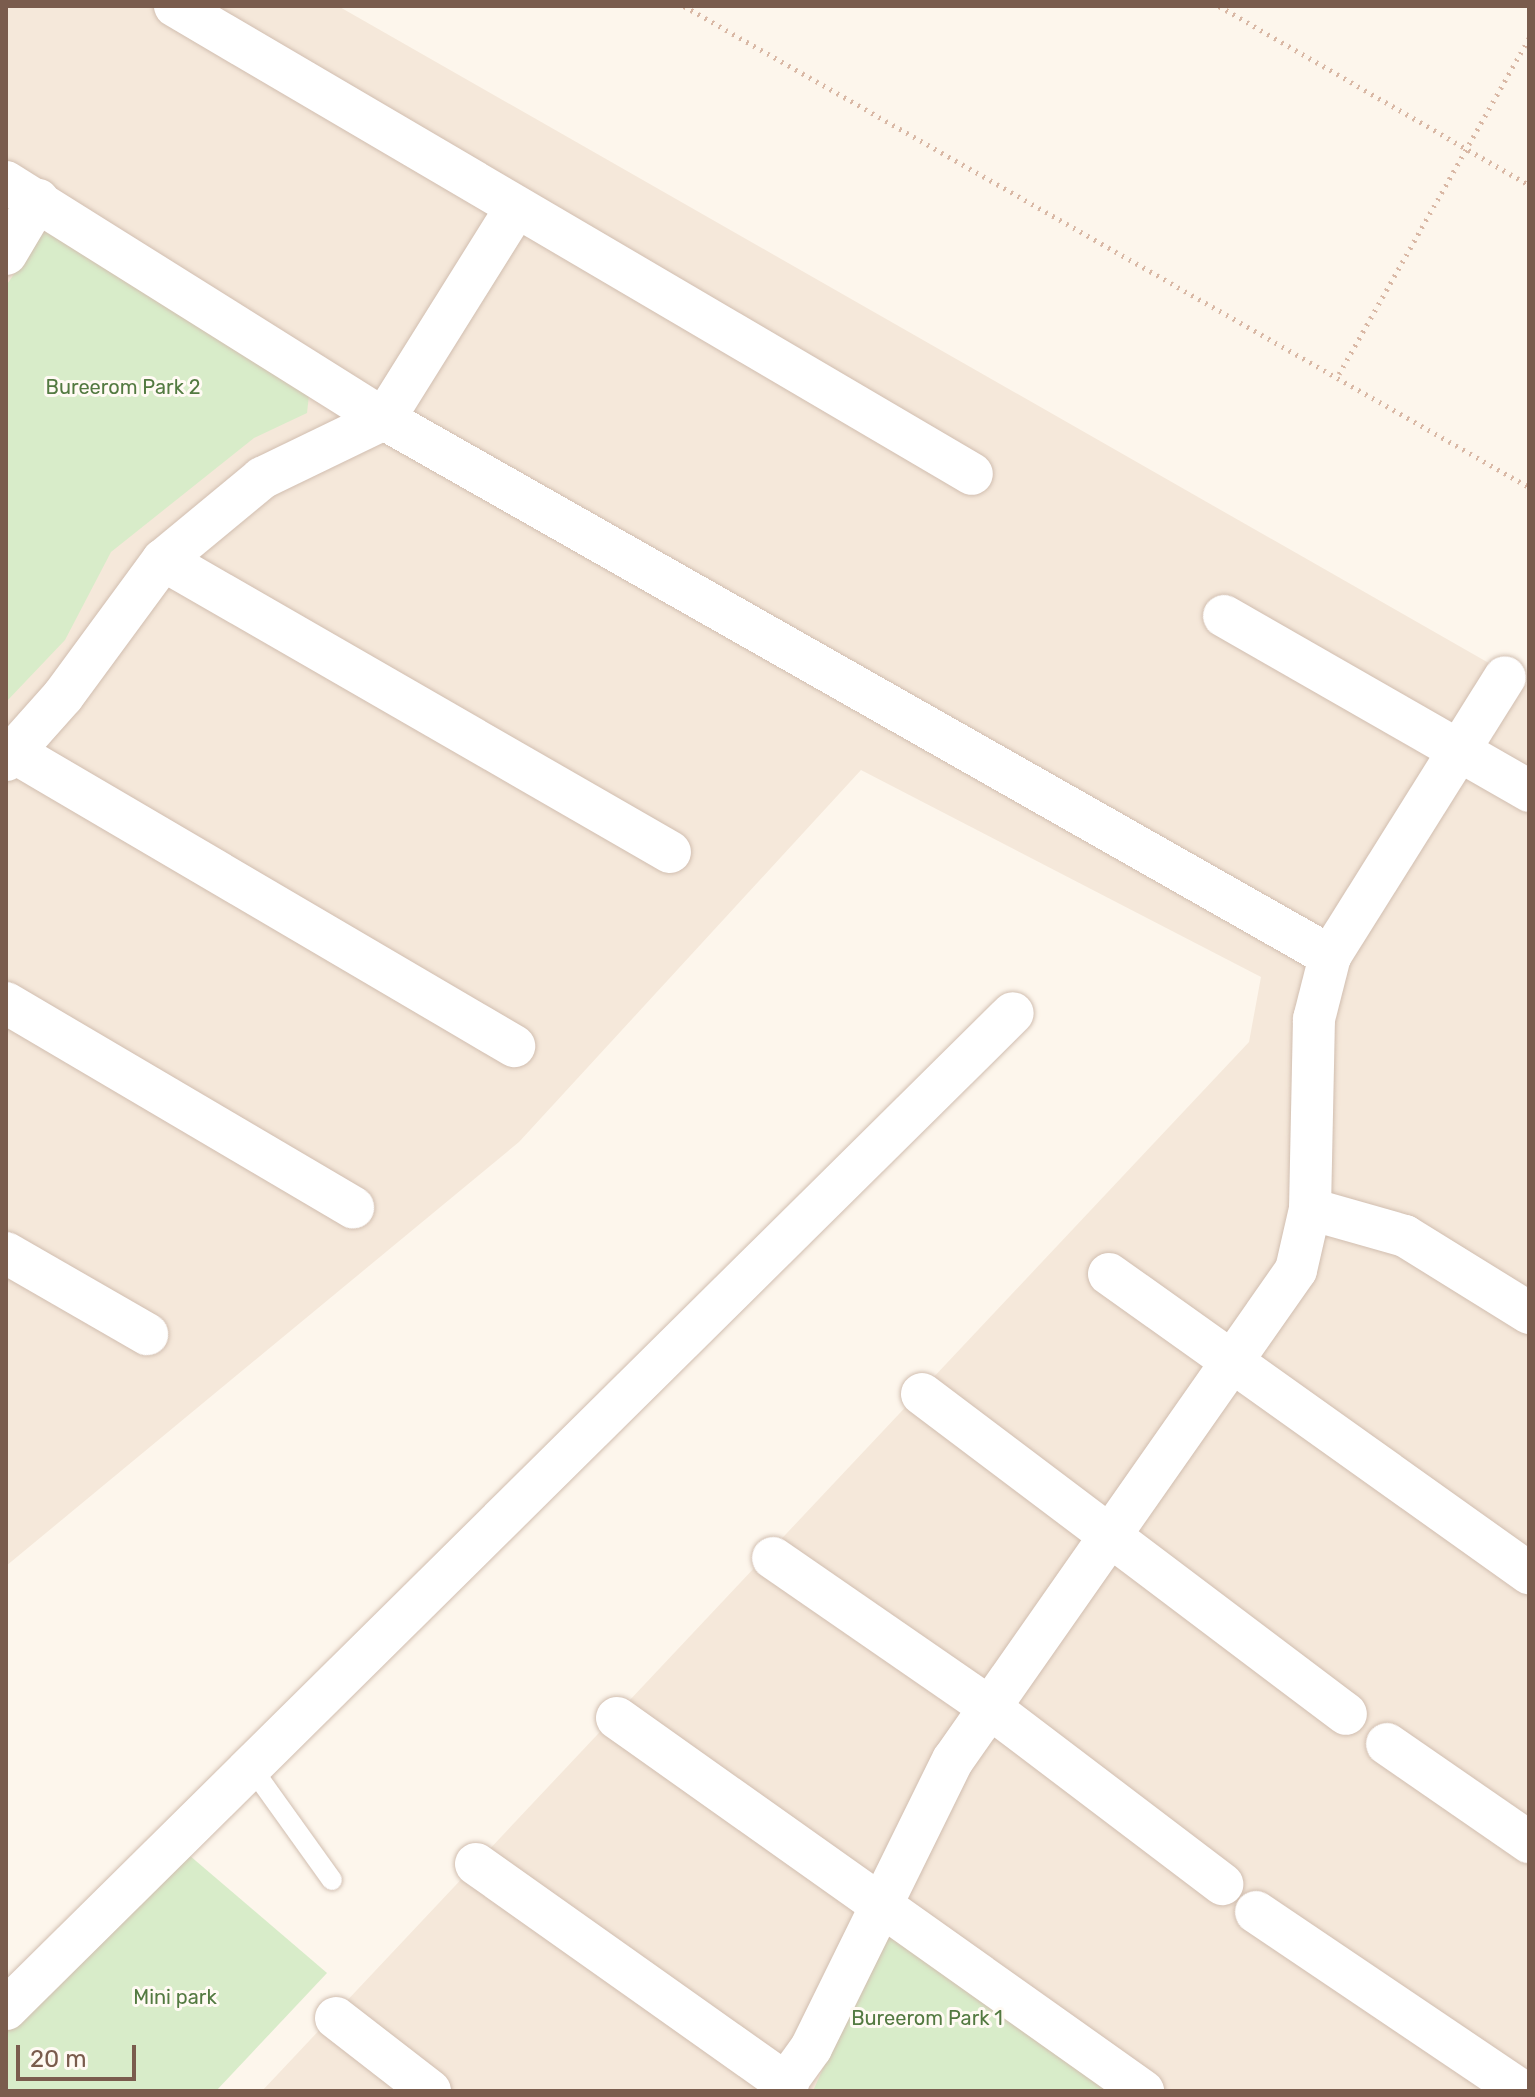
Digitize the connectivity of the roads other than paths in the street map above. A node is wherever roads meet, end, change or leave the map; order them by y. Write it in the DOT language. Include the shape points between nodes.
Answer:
graph roads {
  1 [pos="175,6"];
  2 [pos="22,191"];
  3 [pos="516,208"];
  4 [pos="6,254"];
  5 [pos="384,419"];
  6 [pos="972,474"];
  7 [pos="163,560"];
  8 [pos="1224,616"];
  9 [pos="1505,677"];
  10 [pos="1458,750"];
  11 [pos="10,757"];
  12 [pos="1529,791"];
  13 [pos="670,852"];
  14 [pos="1330,956"];
  15 [pos="6,1003"];
  16 [pos="1013,1013"];
  17 [pos="514,1046"];
  18 [pos="353,1207"];
  19 [pos="1310,1209"];
  20 [pos="6,1253"];
  21 [pos="1109,1274"];
  22 [pos="1529,1313"];
  23 [pos="147,1334"];
  24 [pos="1236,1361"];
  25 [pos="922,1394"];
  26 [pos="1111,1531"];
  27 [pos="773,1558"];
  28 [pos="1529,1573"];
  29 [pos="989,1707"];
  30 [pos="1346,1714"];
  31 [pos="617,1718"];
  32 [pos="1387,1744"];
  33 [pos="251,1767"];
  34 [pos="1529,1842"];
  35 [pos="476,1864"];
  36 [pos="332,1880"];
  37 [pos="1222,1884"];
  38 [pos="880,1902"];
  39 [pos="1256,1912"];
  40 [pos="6,2009"];
  41 [pos="336,2018"];
  42 [pos="1529,2083"];
  43 [pos="784,2088"];
  44 [pos="430,2091"];
  45 [pos="1143,2091"];
  46 [pos="1519,2091"];
  1 -- 3 [label="street"];
  2 -- 4 [label="street"];
  2 -- 5 [label="street"];
  3 -- 5 [label="street"];
  3 -- 6 [label="street"];
  5 -- 7 [label="street" via="262,478"];
  5 -- 14 [label="street"];
  7 -- 11 [label="street"];
  7 -- 13 [label="street"];
  8 -- 10 [label="street"];
  9 -- 10 [label="street"];
  10 -- 12 [label="street"];
  10 -- 14 [label="street"];
  11 -- 17 [label="street"];
  14 -- 19 [label="street" via="1309,1068"];
  15 -- 18 [label="street"];
  16 -- 33 [label="street"];
  19 -- 22 [label="street" via="1405,1236"];
  19 -- 24 [label="street" via="1296,1270"];
  20 -- 23 [label="street"];
  21 -- 24 [label="street"];
  24 -- 26 [label="street"];
  24 -- 28 [label="street"];
  25 -- 26 [label="street"];
  26 -- 29 [label="street"];
  26 -- 30 [label="street"];
  27 -- 29 [label="street"];
  29 -- 37 [label="street"];
  29 -- 38 [label="street" via="953,1760"];
  31 -- 38 [label="street"];
  32 -- 34 [label="street"];
  33 -- 36 [label="lane"];
  33 -- 40 [label="street"];
  35 -- 43 [label="street"];
  38 -- 43 [label="street"];
  38 -- 45 [label="street"];
  39 -- 46 [label="street"];
  41 -- 44 [label="street"];
  42 -- 46 [label="street"];
}
